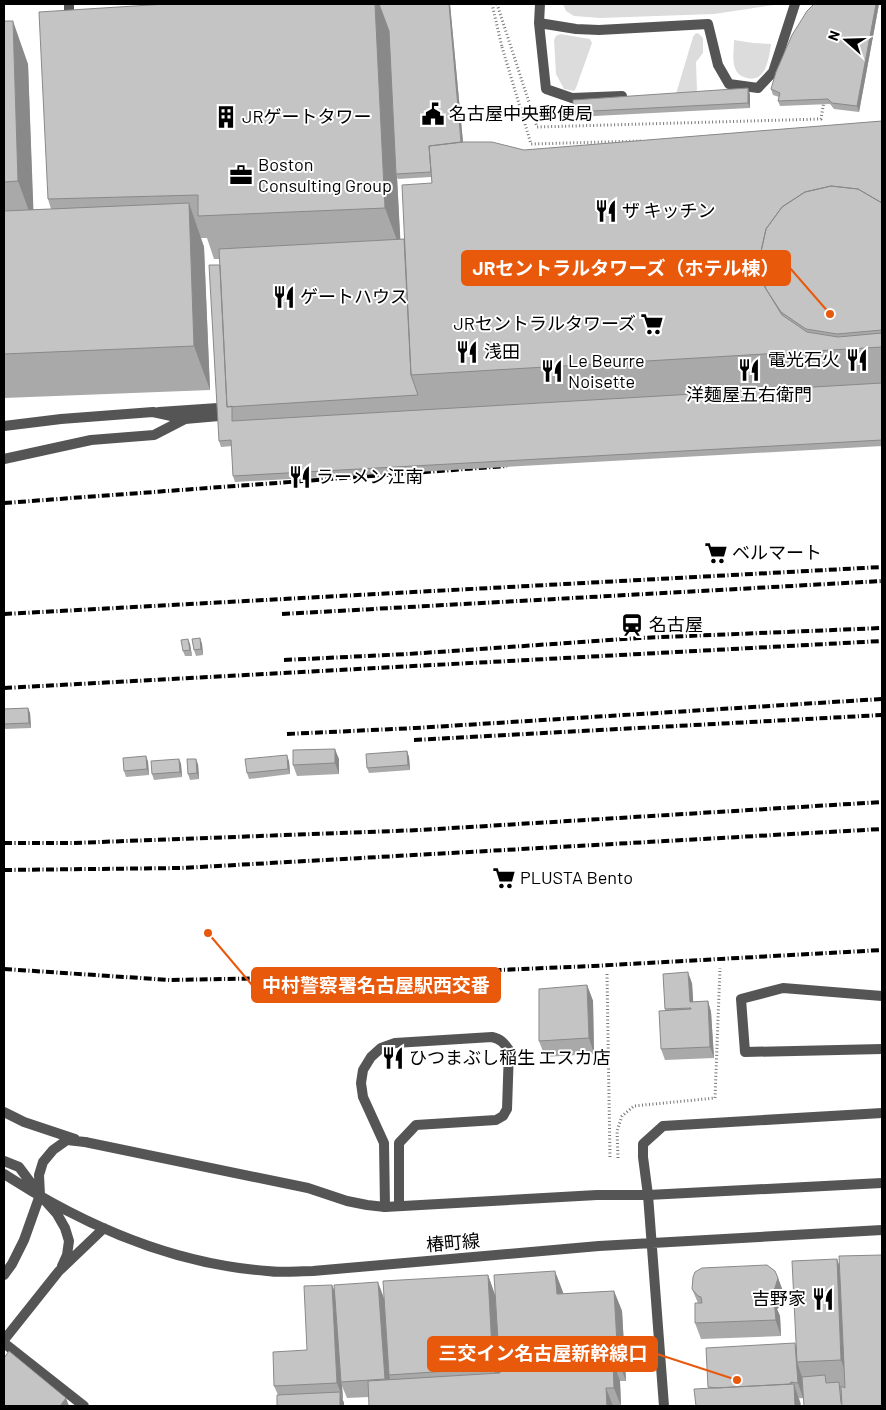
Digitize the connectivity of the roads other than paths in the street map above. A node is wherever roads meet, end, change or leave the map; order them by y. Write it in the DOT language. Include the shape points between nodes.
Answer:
graph roads {
  1 [pos="68,4"];
  2 [pos="540,4"];
  3 [pos="795,4"];
  4 [pos="539,22"];
  5 [pos="70,36"];
  6 [pos="622,96"];
  7 [pos="61,418"];
  8 [pos="185,419"];
  9 [pos="4,426"];
  10 [pos="4,459"];
  11 [pos="882,996"];
  12 [pos="882,1049"];
  13 [pos="4,1112"];
  14 [pos="882,1113"];
  15 [pos="85,1142"];
  16 [pos="4,1161"];
  17 [pos="4,1174"];
  18 [pos="882,1183"];
  19 [pos="648,1194"];
  20 [pos="40,1195"];
  21 [pos="399,1206"];
  22 [pos="385,1207"];
  23 [pos="104,1228"];
  24 [pos="882,1230"];
  25 [pos="652,1242"];
  26 [pos="59,1271"];
  27 [pos="4,1275"];
  28 [pos="4,1341"];
  29 [pos="84,1406"];
  30 [pos="664,1406"];
  1 -- 5 [label="street"];
  2 -- 4 [label="street"];
  3 -- 4 [label="street" via="773,72 758,88 728,84 718,65 708,24 599,30"];
  4 -- 6 [label="street" via="546,89 572,98"];
  7 -- 8 [label="street, bridge" via="152,412"];
  7 -- 8 [label="street, bridge" via="219,412"];
  7 -- 9 [label="street, bridge"];
  8 -- 10 [label="street" via="154,435 91,440"];
  11 -- 12 [label="street" via="783,988 741,999 745,1052"];
  13 -- 15 [label="street"];
  14 -- 19 [label="street" via="663,1126 643,1144"];
  15 -- 20 [label="street" via="67,1140 53,1150 39,1175"];
  15 -- 22 [label="street" via="308,1188 367,1206"];
  16 -- 20 [label="street" via="19,1167"];
  17 -- 20 [label="street"];
  18 -- 19 [label="street"];
  19 -- 21 [label="street"];
  19 -- 25 [label="street"];
  20 -- 23 [label="street, 椿町線"];
  20 -- 26 [label="street" via="57,1214 69,1241 67,1255"];
  20 -- 27 [label="street" via="24,1240"];
  21 -- 22 [label="street"];
  21 -- 22 [label="street" via="398,1143 416,1125 496,1120 503,1116 507,1109 509,1050 499,1039 492,1036 395,1043 381,1048 371,1057 363,1070 361,1083 363,1097 384,1143"];
  23 -- 25 [label="street, 椿町線" via="174,1254 268,1272 313,1271"];
  23 -- 26 [label="street"];
  24 -- 25 [label="street, 椿町線"];
  25 -- 30 [label="street"];
  26 -- 28 [label="street"];
  28 -- 29 [label="street"];
}
